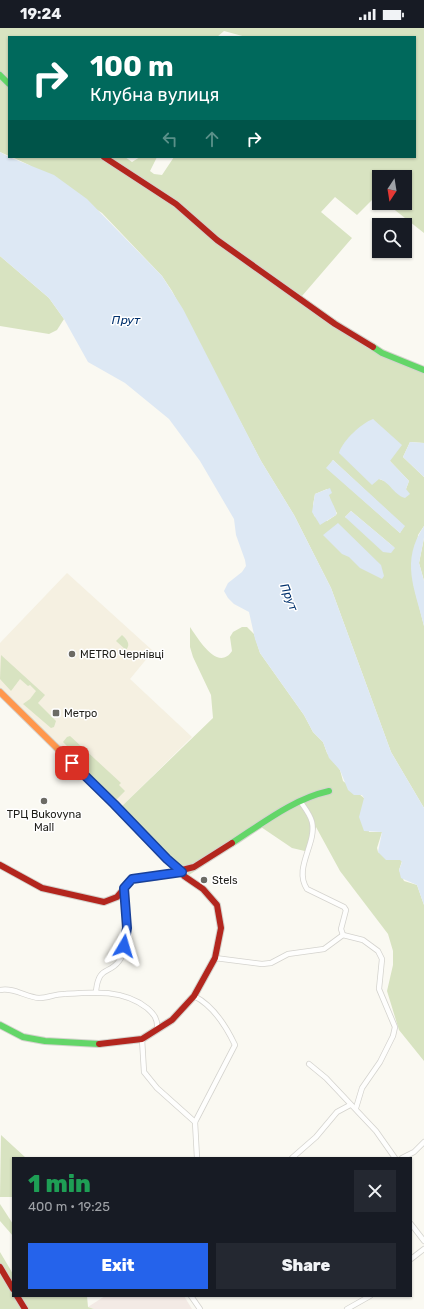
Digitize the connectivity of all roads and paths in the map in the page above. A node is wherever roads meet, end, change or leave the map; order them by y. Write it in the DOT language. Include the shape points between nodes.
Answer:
graph roads {
  1 [pos="0,75"];
  2 [pos="8,83"];
  3 [pos="106,158"];
  4 [pos="424,370"];
  5 [pos="0,692"];
  6 [pos="329,791"];
  7 [pos="300,800"];
  8 [pos="0,865"];
  9 [pos="182,872"];
  10 [pos="124,888"];
  11 [pos="343,935"];
  12 [pos="215,958"];
  13 [pos="0,990"];
  14 [pos="96,991"];
  15 [pos="194,996"];
  16 [pos="0,1025"];
  17 [pos="157,1028"];
  18 [pos="142,1039"];
  19 [pos="309,1064"];
  20 [pos="350,1105"];
  21 [pos="356,1108"];
  22 [pos="195,1122"];
  23 [pos="424,1142"];
  24 [pos="197,1157"];
  25 [pos="293,1157"];
  26 [pos="394,1157"];
  27 [pos="404,1157"];
  28 [pos="412,1225"];
  29 [pos="424,1241"];
  30 [pos="424,1249"];
  31 [pos="412,1258"];
  32 [pos="0,1267"];
  33 [pos="12,1287"];
  34 [pos="18,1297"];
  35 [pos="192,1297"];
  36 [pos="368,1297"];
  37 [pos="25,1309"];
  38 [pos="200,1309"];
  39 [pos="346,1309"];
  1 -- 2 [label="main road"];
  3 -- 4 [label="main road" via="176,204 217,240 335,324 382,353"];
  5 -- 9 [label="main road"];
  6 -- 7 [label="main road"];
  7 -- 9 [label="main road"];
  7 -- 11 [label="street" via="312,822 312,832 303,866 304,884 307,889 344,907 346,910 341,929"];
  8 -- 10 [label="main road" via="42,888 97,902 117,897"];
  9 -- 10 [label="main road" via="132,879"];
  9 -- 12 [label="main road" via="203,889 217,905 221,928"];
  10 -- 14 [label="street" via="127,928 122,955 120,961 99,977"];
  11 -- 12 [label="street" via="324,949 288,954 271,963"];
  11 -- 21 [label="street" via="363,940 378,951 382,959 379,989 395,1027 380,1062 362,1088"];
  12 -- 15 [label="main road"];
  13 -- 14 [label="street" via="37,998"];
  14 -- 17 [label="street" via="134,999 156,1017"];
  15 -- 17 [label="main road" via="172,1020"];
  15 -- 22 [label="street" via="216,1014 235,1045"];
  16 -- 18 [label="main road" via="23,1037 44,1041 98,1045"];
  17 -- 18 [label="main road"];
  18 -- 22 [label="street" via="144,1072 157,1088"];
  19 -- 20 [label="street" via="326,1078"];
  20 -- 21 [label="street"];
  20 -- 25 [label="street" via="337,1112 316,1137"];
  21 -- 26 [label="street" via="383,1139"];
  22 -- 24 [label="street"];
  23 -- 27 [label="street"];
  28 -- 29 [label="street"];
  30 -- 31 [label="street"];
  32 -- 33 [label="main road"];
  34 -- 37 [label="main road"];
  35 -- 38 [label="street"];
  36 -- 39 [label="street"];
}
